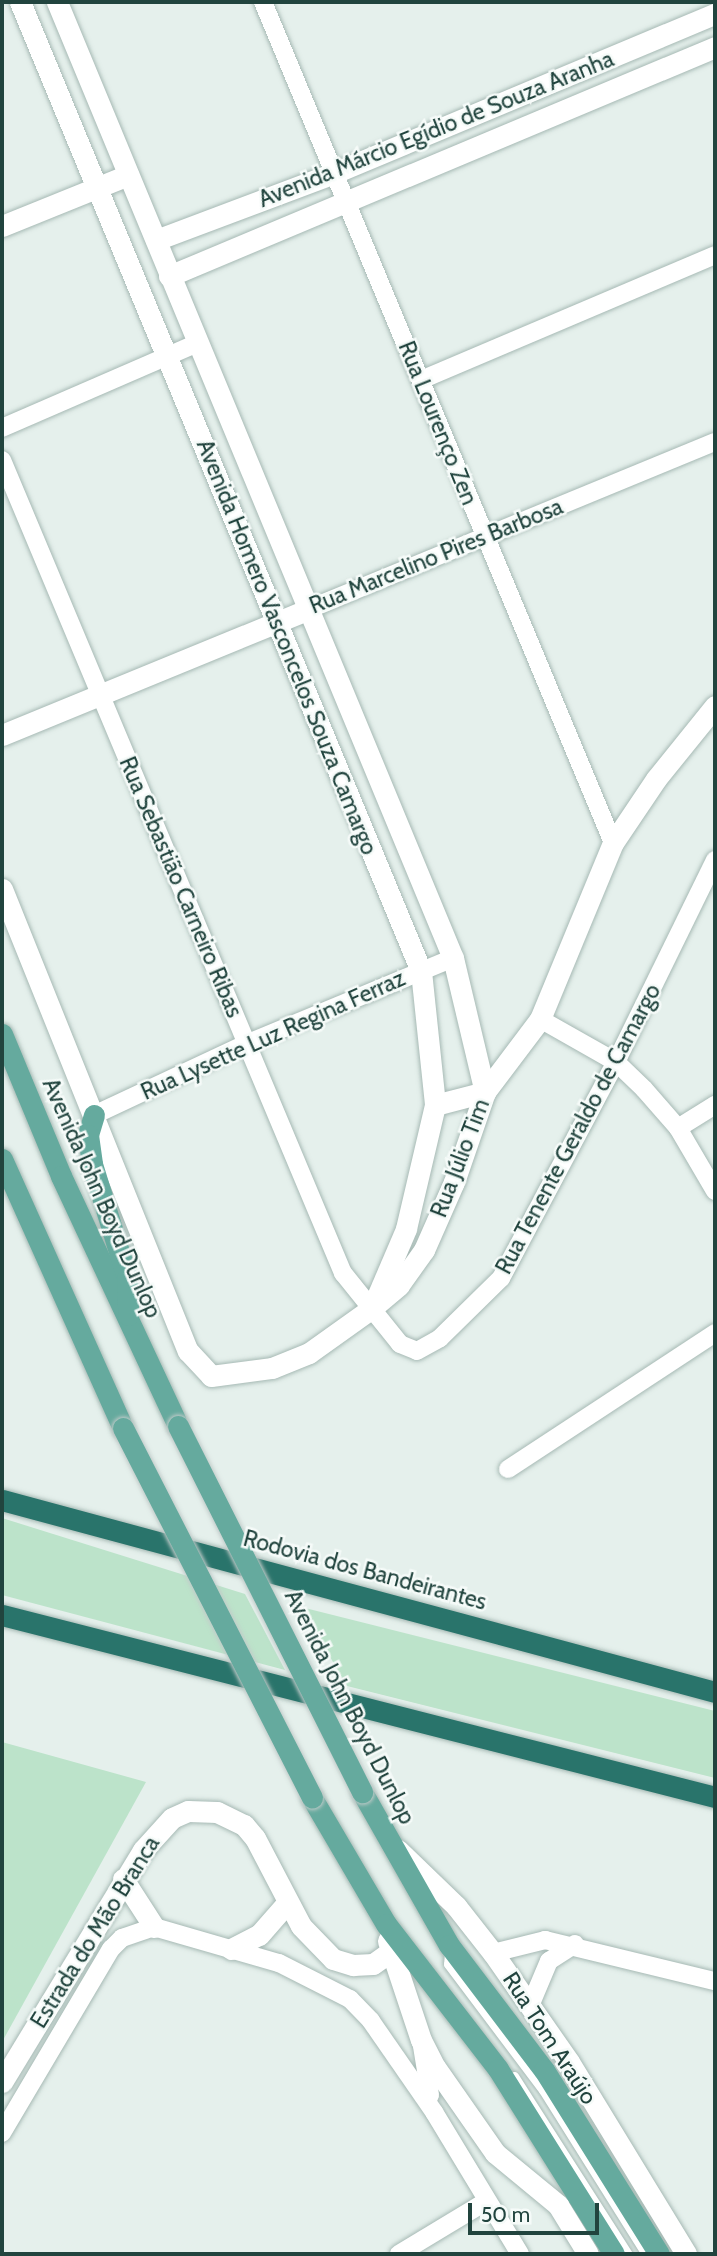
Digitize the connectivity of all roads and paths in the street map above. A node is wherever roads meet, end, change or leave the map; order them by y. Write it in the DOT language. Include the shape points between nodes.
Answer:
graph roads {
  1 [pos="20,2"];
  2 [pos="57,2"];
  3 [pos="263,2"];
  4 [pos="715,14"];
  5 [pos="715,47"];
  6 [pos="334,173"];
  7 [pos="128,175"];
  8 [pos="97,188"];
  9 [pos="346,204"];
  10 [pos="2,226"];
  11 [pos="156,240"];
  12 [pos="715,255"];
  13 [pos="170,276"];
  14 [pos="195,344"];
  15 [pos="168,353"];
  16 [pos="421,380"];
  17 [pos="2,428"];
  18 [pos="715,442"];
  19 [pos="2,460"];
  20 [pos="484,537"];
  21 [pos="307,610"];
  22 [pos="275,620"];
  23 [pos="99,694"];
  24 [pos="715,706"];
  25 [pos="2,735"];
  26 [pos="613,844"];
  27 [pos="715,860"];
  28 [pos="2,889"];
  29 [pos="453,958"];
  30 [pos="421,971"];
  31 [pos="540,1019"];
  32 [pos="2,1034"];
  33 [pos="248,1043"];
  34 [pos="616,1062"];
  35 [pos="485,1092"];
  36 [pos="435,1105"];
  37 [pos="715,1105"];
  38 [pos="94,1115"];
  39 [pos="678,1128"];
  40 [pos="2,1159"];
  41 [pos="715,1191"];
  42 [pos="372,1308"];
  43 [pos="127,1321"];
  44 [pos="715,1333"];
  45 [pos="508,1469"];
  46 [pos="2,1500"];
  47 [pos="2,1615"];
  48 [pos="715,1692"];
  49 [pos="715,1797"];
  50 [pos="389,1842"];
  51 [pos="124,1879"];
  52 [pos="287,1903"];
  53 [pos="386,1924"];
  54 [pos="154,1927"];
  55 [pos="575,1944"];
  56 [pos="449,1945"];
  57 [pos="231,1949"];
  58 [pos="390,1952"];
  59 [pos="493,1952"];
  60 [pos="414,1961"];
  61 [pos="715,1981"];
  62 [pos="530,2006"];
  63 [pos="421,2040"];
  64 [pos="2,2082"];
  65 [pos="435,2112"];
  66 [pos="2,2133"];
  67 [pos="487,2201"];
  68 [pos="399,2254"];
  69 [pos="520,2254"];
  70 [pos="588,2254"];
  71 [pos="614,2254"];
  72 [pos="628,2254"];
  73 [pos="646,2254"];
  74 [pos="659,2254"];
  75 [pos="685,2254"];
  1 -- 8 [label="main road, Avenida Homero Vasconcelos Souza Camargo"];
  2 -- 7 [label="main road, Avenida Homero Vasconcelos Souza Camargo"];
  3 -- 6 [label="street, Rua Lourenço Zen"];
  4 -- 6 [label="main road, Avenida Márcio Egídio de Souza Aranha"];
  5 -- 9 [label="main road, Avenida Márcio Egídio de Souza Aranha"];
  6 -- 9 [label="street, Rua Lourenço Zen"];
  6 -- 11 [label="main road, Avenida Márcio Egídio de Souza Aranha"];
  7 -- 8 [label="main road"];
  7 -- 11 [label="main road, Avenida Homero Vasconcelos Souza Camargo"];
  8 -- 10 [label="main road"];
  8 -- 15 [label="main road, Avenida Homero Vasconcelos Souza Camargo"];
  9 -- 13 [label="main road, Avenida Márcio Egídio de Souza Aranha"];
  9 -- 16 [label="street, Rua Lourenço Zen"];
  11 -- 13 [label="main road, Avenida Homero Vasconcelos Souza Camargo"];
  12 -- 16 [label="street"];
  13 -- 14 [label="main road, Avenida Homero Vasconcelos Souza Camargo"];
  14 -- 15 [label="street"];
  14 -- 21 [label="main road, Avenida Homero Vasconcelos Souza Camargo"];
  15 -- 17 [label="street"];
  15 -- 22 [label="main road, Avenida Homero Vasconcelos Souza Camargo"];
  16 -- 20 [label="street, Rua Lourenço Zen"];
  18 -- 20 [label="street, Rua Marcelino Pires Barbosa"];
  19 -- 23 [label="street, Rua Sebastião Carneiro Ribas"];
  20 -- 21 [label="street, Rua Marcelino Pires Barbosa"];
  20 -- 26 [label="street, Rua Lourenço Zen"];
  21 -- 22 [label="main road, Rua Marcelino Pires Barbosa"];
  21 -- 29 [label="main road, Avenida Homero Vasconcelos Souza Camargo"];
  22 -- 23 [label="main road, Rua Marcelino Pires Barbosa"];
  22 -- 30 [label="main road, Avenida Homero Vasconcelos Souza Camargo"];
  23 -- 25 [label="main road, Rua Marcelino Pires Barbosa"];
  23 -- 33 [label="street, Rua Sebastião Carneiro Ribas"];
  24 -- 26 [label="main road, Rua Júlio Tim" via="656,779"];
  26 -- 31 [label="main road, Rua Júlio Tim"];
  27 -- 34 [label="street, Rua Tenente Geraldo de Camargo"];
  28 -- 38 [label="main road"];
  29 -- 30 [label="street, Rua Lysette Luz Regina Ferraz"];
  29 -- 35 [label="main road, Avenida Homero Vasconcelos Souza Camargo"];
  30 -- 33 [label="street, Rua Lysette Luz Regina Ferraz"];
  30 -- 36 [label="main road, Avenida Homero Vasconcelos Souza Camargo"];
  31 -- 34 [label="street"];
  31 -- 35 [label="main road, Rua Júlio Tim"];
  32 -- 43 [label="main road, Avenida John Boyd Dunlop"];
  33 -- 38 [label="street, Rua Lysette Luz Regina Ferraz"];
  33 -- 42 [label="street, Rua Sebastião Carneiro Ribas" via="343,1273"];
  34 -- 39 [label="street"];
  34 -- 42 [label="street, Rua Tenente Geraldo de Camargo" via="500,1278 476,1306 440,1338 417,1351 400,1344"];
  35 -- 36 [label="main road"];
  35 -- 42 [label="main road, Rua Júlio Tim" via="424,1250 399,1284"];
  36 -- 42 [label="main road, Avenida Homero Vasconcelos Souza Camargo" via="406,1229"];
  37 -- 39 [label="street"];
  38 -- 42 [label="main road, Rua Júlio Tim" via="188,1351 211,1376 272,1368 309,1353"];
  38 -- 43 [label="main road" via="89,1145 127,1278"];
  39 -- 41 [label="street"];
  40 -- 53 [label="main road, bridge" via="123,1428 312,1798"];
  43 -- 50 [label="main road, Avenida John Boyd Dunlop, bridge"];
  44 -- 45 [label="street"];
  46 -- 48 [label="highway, Rodovia dos Bandeirantes"];
  47 -- 49 [label="highway"];
  50 -- 56 [label="main road, Avenida John Boyd Dunlop"];
  50 -- 59 [label="main road, Rua Tom Araújo" via="456,1906"];
  51 -- 52 [label="main road, Estrada do Mão Branca" via="172,1818 205,1809 229,1816 255,1838"];
  51 -- 54 [label="main road"];
  51 -- 64 [label="main road, Estrada do Mão Branca"];
  52 -- 57 [label="main road" via="259,1935"];
  52 -- 58 [label="main road, Estrada do Mão Branca" via="315,1944 333,1959 373,1964"];
  53 -- 58 [label="main road"];
  53 -- 60 [label="main road"];
  54 -- 57 [label="street"];
  54 -- 66 [label="street" via="122,1938 111,1949"];
  55 -- 59 [label="street" via="545,1940"];
  55 -- 61 [label="street"];
  55 -- 62 [label="street" via="549,1961"];
  56 -- 73 [label="lane" via="449,1964 543,2090"];
  56 -- 74 [label="main road, Avenida John Boyd Dunlop" via="544,2070"];
  57 -- 65 [label="street" via="317,1979 349,1999 372,2021"];
  58 -- 63 [label="main road"];
  59 -- 62 [label="main road, Rua Tom Araújo"];
  60 -- 71 [label="main road" via="498,2069"];
  60 -- 72 [label="lane" via="432,1967 534,2103"];
  62 -- 75 [label="main road, Rua Tom Araújo"];
  63 -- 65 [label="street"];
  63 -- 70 [label="main road" via="495,2153 558,2206"];
  65 -- 67 [label="street"];
  67 -- 68 [label="street"];
  67 -- 69 [label="street"];
}
